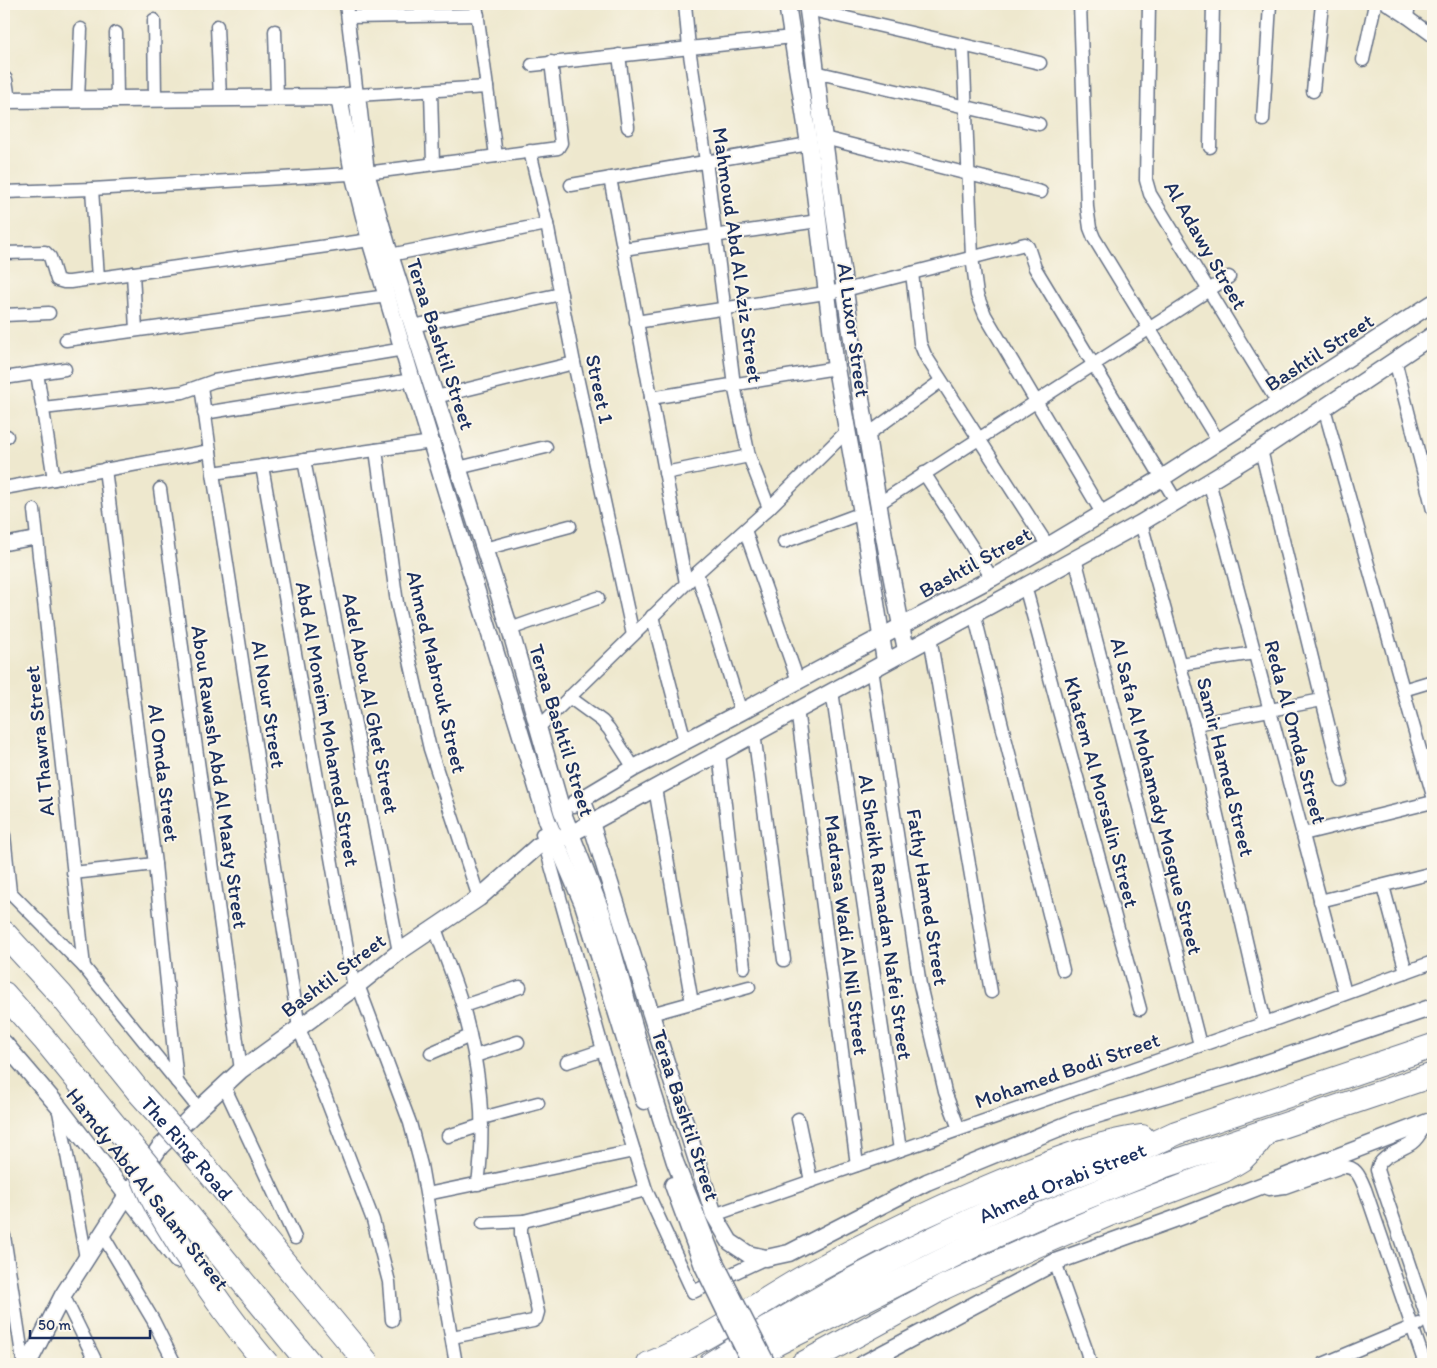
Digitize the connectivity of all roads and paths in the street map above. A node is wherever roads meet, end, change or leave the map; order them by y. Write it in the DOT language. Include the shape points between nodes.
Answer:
graph roads {
  1 [pos="346,4"];
  2 [pos="685,4"];
  3 [pos="787,4"];
  4 [pos="1080,4"];
  5 [pos="1149,4"];
  6 [pos="1213,4"];
  7 [pos="1270,4"];
  8 [pos="1322,4"];
  9 [pos="1376,4"];
  10 [pos="1386,4"];
  11 [pos="808,6"];
  12 [pos="477,10"];
  13 [pos="1408,10"];
  14 [pos="348,18"];
  15 [pos="154,20"];
  16 [pos="217,26"];
  17 [pos="81,29"];
  18 [pos="275,31"];
  19 [pos="116,32"];
  20 [pos="1433,36"];
  21 [pos="792,37"];
  22 [pos="963,45"];
  23 [pos="690,48"];
  24 [pos="619,55"];
  25 [pos="1363,60"];
  26 [pos="551,62"];
  27 [pos="1040,63"];
  28 [pos="532,64"];
  29 [pos="815,72"];
  30 [pos="4,80"];
  31 [pos="487,87"];
  32 [pos="431,91"];
  33 [pos="1313,91"];
  34 [pos="357,95"];
  35 [pos="276,97"];
  36 [pos="339,97"];
  37 [pos="155,98"];
  38 [pos="220,98"];
  39 [pos="78,99"];
  40 [pos="117,99"];
  41 [pos="6,100"];
  42 [pos="966,107"];
  43 [pos="1262,120"];
  44 [pos="1039,124"];
  45 [pos="628,127"];
  46 [pos="816,141"];
  47 [pos="1210,148"];
  48 [pos="530,151"];
  49 [pos="496,156"];
  50 [pos="706,161"];
  51 [pos="434,164"];
  52 [pos="359,173"];
  53 [pos="968,174"];
  54 [pos="610,178"];
  55 [pos="571,185"];
  56 [pos="92,189"];
  57 [pos="4,192"];
  58 [pos="1041,192"];
  59 [pos="818,221"];
  60 [pos="547,224"];
  61 [pos="716,236"];
  62 [pos="370,240"];
  63 [pos="623,249"];
  64 [pos="4,253"];
  65 [pos="390,255"];
  66 [pos="972,257"];
  67 [pos="912,273"];
  68 [pos="133,274"];
  69 [pos="1229,277"];
  70 [pos="98,278"];
  71 [pos="845,290"];
  72 [pos="1209,290"];
  73 [pos="561,294"];
  74 [pos="827,294"];
  75 [pos="387,296"];
  76 [pos="1433,303"];
  77 [pos="725,309"];
  78 [pos="49,313"];
  79 [pos="4,316"];
  80 [pos="636,322"];
  81 [pos="413,326"];
  82 [pos="1149,328"];
  83 [pos="136,330"];
  84 [pos="1433,335"];
  85 [pos="66,340"];
  86 [pos="404,348"];
  87 [pos="1395,360"];
  88 [pos="574,363"];
  89 [pos="1093,364"];
  90 [pos="836,368"];
  91 [pos="65,369"];
  92 [pos="37,373"];
  93 [pos="4,378"];
  94 [pos="412,380"];
  95 [pos="941,381"];
  96 [pos="734,385"];
  97 [pos="201,386"];
  98 [pos="436,397"];
  99 [pos="651,398"];
  100 [pos="1036,401"];
  101 [pos="1278,404"];
  102 [pos="43,408"];
  103 [pos="1324,408"];
  104 [pos="204,413"];
  105 [pos="848,431"];
  106 [pos="867,434"];
  107 [pos="978,438"];
  108 [pos="1218,441"];
  109 [pos="432,442"];
  110 [pos="546,447"];
  111 [pos="376,450"];
  112 [pos="1261,450"];
  113 [pos="210,451"];
  114 [pos="749,456"];
  115 [pos="304,460"];
  116 [pos="262,466"];
  117 [pos="458,468"];
  118 [pos="105,469"];
  119 [pos="665,472"];
  120 [pos="213,473"];
  121 [pos="924,473"];
  122 [pos="1162,478"];
  123 [pos="54,479"];
  124 [pos="1430,480"];
  125 [pos="1209,481"];
  126 [pos="4,488"];
  127 [pos="160,489"];
  128 [pos="1176,502"];
  129 [pos="878,504"];
  130 [pos="769,508"];
  131 [pos="34,510"];
  132 [pos="1433,510"];
  133 [pos="862,513"];
  134 [pos="1102,513"];
  135 [pos="1141,522"];
  136 [pos="570,526"];
  137 [pos="745,530"];
  138 [pos="37,538"];
  139 [pos="784,542"];
  140 [pos="4,544"];
  141 [pos="1048,546"];
  142 [pos="484,549"];
  143 [pos="1075,558"];
  144 [pos="697,573"];
  145 [pos="992,578"];
  146 [pos="686,584"];
  147 [pos="1025,586"];
  148 [pos="598,598"];
  149 [pos="974,613"];
  150 [pos="652,616"];
  151 [pos="901,626"];
  152 [pos="510,629"];
  153 [pos="633,635"];
  154 [pos="882,636"];
  155 [pos="930,637"];
  156 [pos="906,650"];
  157 [pos="1255,654"];
  158 [pos="1180,664"];
  159 [pos="878,665"];
  160 [pos="798,681"];
  161 [pos="1433,681"];
  162 [pos="832,690"];
  163 [pos="1403,690"];
  164 [pos="569,697"];
  165 [pos="1322,700"];
  166 [pos="797,709"];
  167 [pos="1270,710"];
  168 [pos="741,712"];
  169 [pos="1196,724"];
  170 [pos="538,728"];
  171 [pos="754,733"];
  172 [pos="685,742"];
  173 [pos="719,753"];
  174 [pos="634,768"];
  175 [pos="1342,781"];
  176 [pos="655,788"];
  177 [pos="1433,796"];
  178 [pos="582,799"];
  179 [pos="1433,802"];
  180 [pos="562,810"];
  181 [pos="591,823"];
  182 [pos="1303,834"];
  183 [pos="4,835"];
  184 [pos="550,836"];
  185 [pos="155,864"];
  186 [pos="73,873"];
  187 [pos="1433,873"];
  188 [pos="1383,886"];
  189 [pos="7,889"];
  190 [pos="479,898"];
  191 [pos="1320,901"];
  192 [pos="434,928"];
  193 [pos="4,933"];
  194 [pos="399,952"];
  195 [pos="784,960"];
  196 [pos="1433,962"];
  197 [pos="84,967"];
  198 [pos="744,967"];
  199 [pos="1063,970"];
  200 [pos="1406,972"];
  201 [pos="356,987"];
  202 [pos="520,987"];
  203 [pos="749,987"];
  204 [pos="991,992"];
  205 [pos="1345,993"];
  206 [pos="4,994"];
  207 [pos="692,1003"];
  208 [pos="463,1006"];
  209 [pos="1433,1007"];
  210 [pos="1140,1009"];
  211 [pos="651,1014"];
  212 [pos="1265,1022"];
  213 [pos="299,1028"];
  214 [pos="470,1036"];
  215 [pos="518,1042"];
  216 [pos="4,1043"];
  217 [pos="1200,1044"];
  218 [pos="1433,1046"];
  219 [pos="603,1050"];
  220 [pos="430,1053"];
  221 [pos="475,1056"];
  222 [pos="568,1062"];
  223 [pos="241,1070"];
  224 [pos="1433,1075"];
  225 [pos="178,1082"];
  226 [pos="224,1086"];
  227 [pos="538,1103"];
  228 [pos="58,1106"];
  229 [pos="198,1109"];
  230 [pos="798,1119"];
  231 [pos="1429,1121"];
  232 [pos="482,1122"];
  233 [pos="959,1129"];
  234 [pos="1267,1130"];
  235 [pos="1176,1133"];
  236 [pos="448,1136"];
  237 [pos="133,1148"];
  238 [pos="900,1150"];
  239 [pos="634,1151"];
  240 [pos="857,1165"];
  241 [pos="811,1181"];
  242 [pos="478,1184"];
  243 [pos="1262,1186"];
  244 [pos="646,1190"];
  245 [pos="426,1194"];
  246 [pos="127,1195"];
  247 [pos="714,1215"];
  248 [pos="524,1221"];
  249 [pos="483,1223"];
  250 [pos="102,1234"];
  251 [pos="4,1236"];
  252 [pos="296,1238"];
  253 [pos="86,1258"];
  254 [pos="766,1258"];
  255 [pos="1055,1262"];
  256 [pos="709,1263"];
  257 [pos="63,1295"];
  258 [pos="392,1320"];
  259 [pos="1431,1320"];
  260 [pos="1413,1327"];
  261 [pos="344,1335"];
  262 [pos="1433,1335"];
  263 [pos="452,1337"];
  264 [pos="24,1362"];
  265 [pos="97,1364"];
  266 [pos="175,1364"];
  267 [pos="254,1364"];
  268 [pos="267,1364"];
  269 [pos="310,1364"];
  270 [pos="368,1364"];
  271 [pos="381,1364"];
  272 [pos="456,1364"];
  273 [pos="649,1364"];
  274 [pos="711,1364"];
  275 [pos="745,1364"];
  276 [pos="751,1364"];
  277 [pos="767,1364"];
  278 [pos="803,1364"];
  279 [pos="864,1364"];
  280 [pos="1090,1364"];
  281 [pos="1322,1364"];
  282 [pos="1425,1364"];
  1 -- 14 [label="street, Teraa Bashtil Street"];
  2 -- 23 [label="street, Mahmoud Abd Al Aziz Street"];
  3 -- 21 [label="street, Al Luxor Street"];
  4 -- 82 [label="street" via="1088,223"];
  5 -- 72 [label="street, Al Adawy Street" via="1146,180 1150,194"];
  6 -- 47 [label="street"];
  7 -- 43 [label="street"];
  8 -- 33 [label="street"];
  9 -- 25 [label="street"];
  10 -- 13 [label="street"];
  11 -- 22 [label="street"];
  11 -- 29 [label="street, Al Luxor Street"];
  12 -- 14 [label="street"];
  12 -- 31 [label="street"];
  13 -- 20 [label="street"];
  14 -- 34 [label="street, Teraa Bashtil Street"];
  15 -- 37 [label="street"];
  16 -- 38 [label="street"];
  17 -- 39 [label="street"];
  18 -- 35 [label="street"];
  19 -- 40 [label="street"];
  21 -- 23 [label="street"];
  21 -- 46 [label="street, Al Luxor Street"];
  22 -- 27 [label="street"];
  22 -- 42 [label="street"];
  23 -- 24 [label="street"];
  23 -- 50 [label="street, Mahmoud Abd Al Aziz Street"];
  24 -- 26 [label="street"];
  24 -- 45 [label="street"];
  26 -- 28 [label="street"];
  26 -- 48 [label="street" via="561,145"];
  29 -- 42 [label="street"];
  29 -- 46 [label="street, Al Luxor Street"];
  30 -- 41 [label="street"];
  31 -- 32 [label="street"];
  31 -- 49 [label="street"];
  32 -- 34 [label="street"];
  32 -- 51 [label="street"];
  34 -- 36 [label="street"];
  34 -- 52 [label="street, Teraa Bashtil Street"];
  35 -- 36 [label="street"];
  35 -- 38 [label="street"];
  36 -- 52 [label="street, Teraa Bashtil Street"];
  37 -- 38 [label="street"];
  37 -- 40 [label="street"];
  39 -- 40 [label="street"];
  39 -- 41 [label="street"];
  42 -- 44 [label="street"];
  42 -- 53 [label="street"];
  46 -- 50 [label="street"];
  46 -- 53 [label="street"];
  46 -- 59 [label="street, Al Luxor Street"];
  46 -- 71 [label="street, Al Luxor Street"];
  48 -- 49 [label="street"];
  48 -- 60 [label="street, Street 1"];
  49 -- 51 [label="street"];
  50 -- 54 [label="street"];
  50 -- 61 [label="street, Mahmoud Abd Al Aziz Street"];
  51 -- 52 [label="street"];
  52 -- 56 [label="street"];
  52 -- 62 [label="street, Teraa Bashtil Street"];
  52 -- 65 [label="street, Teraa Bashtil Street"];
  53 -- 58 [label="street"];
  53 -- 66 [label="street"];
  54 -- 55 [label="street"];
  54 -- 63 [label="street"];
  56 -- 57 [label="street"];
  56 -- 70 [label="street"];
  59 -- 61 [label="street"];
  59 -- 74 [label="street, Al Luxor Street"];
  60 -- 65 [label="street"];
  60 -- 73 [label="street, Street 1"];
  61 -- 63 [label="street"];
  61 -- 77 [label="street, Mahmoud Abd Al Aziz Street"];
  62 -- 68 [label="street"];
  62 -- 75 [label="street, Teraa Bashtil Street"];
  63 -- 80 [label="street"];
  64 -- 70 [label="street" via="44,252 50,257 57,280 64,282"];
  65 -- 81 [label="street, Teraa Bashtil Street"];
  66 -- 67 [label="street"];
  66 -- 89 [label="street" via="1025,244 1035,268"];
  66 -- 100 [label="street" via="980,305"];
  67 -- 71 [label="street"];
  67 -- 95 [label="street" via="920,343"];
  68 -- 70 [label="street"];
  68 -- 83 [label="street"];
  69 -- 72 [label="street"];
  71 -- 74 [label="street"];
  71 -- 106 [label="street, Al Luxor Street"];
  72 -- 82 [label="street"];
  72 -- 101 [label="street, Al Adawy Street"];
  73 -- 81 [label="street"];
  73 -- 88 [label="street, Street 1"];
  74 -- 77 [label="street"];
  74 -- 90 [label="street, Al Luxor Street"];
  75 -- 83 [label="street"];
  75 -- 86 [label="street, Teraa Bashtil Street"];
  76 -- 101 [label="street, Bashtil Street"];
  77 -- 80 [label="street"];
  77 -- 96 [label="street, Mahmoud Abd Al Aziz Street"];
  78 -- 79 [label="street"];
  80 -- 99 [label="street"];
  81 -- 98 [label="street, Teraa Bashtil Street"];
  82 -- 89 [label="street"];
  82 -- 108 [label="street"];
  83 -- 85 [label="street"];
  84 -- 87 [label="street, Bashtil Street"];
  86 -- 94 [label="street, Teraa Bashtil Street"];
  86 -- 97 [label="street" via="214,380"];
  87 -- 103 [label="street, Bashtil Street"];
  87 -- 124 [label="street"];
  88 -- 98 [label="street"];
  88 -- 153 [label="street, Street 1"];
  89 -- 100 [label="street"];
  89 -- 122 [label="street"];
  90 -- 96 [label="street"];
  90 -- 105 [label="street, Al Luxor Street"];
  91 -- 92 [label="street"];
  92 -- 93 [label="street"];
  92 -- 102 [label="street"];
  94 -- 104 [label="street"];
  94 -- 109 [label="street, Teraa Bashtil Street"];
  95 -- 106 [label="street"];
  95 -- 107 [label="street"];
  96 -- 99 [label="street"];
  96 -- 114 [label="street, Mahmoud Abd Al Aziz Street"];
  97 -- 102 [label="street" via="183,392"];
  97 -- 104 [label="street, Al Nour Street"];
  98 -- 117 [label="street, Teraa Bashtil Street"];
  99 -- 119 [label="street"];
  100 -- 107 [label="street"];
  100 -- 134 [label="street"];
  101 -- 108 [label="street, Bashtil Street"];
  102 -- 123 [label="street"];
  103 -- 112 [label="street, Bashtil Street"];
  103 -- 163 [label="street"];
  104 -- 113 [label="street, Al Nour Street"];
  105 -- 130 [label="street"];
  105 -- 133 [label="street, Al Luxor Street"];
  106 -- 129 [label="street, Al Luxor Street"];
  107 -- 121 [label="street"];
  107 -- 141 [label="street"];
  108 -- 122 [label="street, Bashtil Street"];
  109 -- 111 [label="street"];
  109 -- 184 [label="street, Teraa Bashtil Street"];
  110 -- 117 [label="street"];
  111 -- 115 [label="street"];
  111 -- 190 [label="street, Ahmed Mabrouk Street" via="397,603 428,740"];
  112 -- 125 [label="street, Bashtil Street"];
  112 -- 165 [label="street"];
  113 -- 118 [label="street"];
  113 -- 120 [label="street, Al Nour Street"];
  114 -- 119 [label="street"];
  114 -- 130 [label="street, Mahmoud Abd Al Aziz Street"];
  115 -- 116 [label="street"];
  115 -- 194 [label="street, Adel Abou Al Ghet Street"];
  116 -- 120 [label="street"];
  116 -- 201 [label="street, Abd Al Moneim Mohamed Street"];
  117 -- 142 [label="street, Teraa Bashtil Street"];
  118 -- 123 [label="street"];
  118 -- 185 [label="street, Al Omda Street"];
  119 -- 146 [label="street"];
  120 -- 213 [label="street, Al Nour Street"];
  121 -- 129 [label="street"];
  121 -- 145 [label="street"];
  122 -- 128 [label="street"];
  122 -- 134 [label="street, Bashtil Street"];
  123 -- 126 [label="street"];
  124 -- 132 [label="street"];
  125 -- 128 [label="street, Bashtil Street"];
  125 -- 157 [label="street, Reda Al Omda Street"];
  127 -- 223 [label="street, Abou Rawash Abd Al Maaty Street"];
  128 -- 135 [label="street, Bashtil Street"];
  129 -- 151 [label="street, Al Luxor Street"];
  130 -- 137 [label="street"];
  131 -- 138 [label="street, Al Thawra Street"];
  133 -- 139 [label="street"];
  133 -- 154 [label="street, Al Luxor Street"];
  134 -- 141 [label="street, Bashtil Street"];
  135 -- 143 [label="street, Bashtil Street"];
  135 -- 158 [label="street, Samir Hamed Street"];
  136 -- 142 [label="street"];
  137 -- 144 [label="street"];
  137 -- 160 [label="street"];
  138 -- 140 [label="street"];
  138 -- 186 [label="street, Al Thawra Street"];
  141 -- 145 [label="street, Bashtil Street"];
  142 -- 152 [label="street, Teraa Bashtil Street"];
  143 -- 147 [label="street, Bashtil Street"];
  143 -- 217 [label="street, Al Safa Al Mohamady Mosque Street"];
  144 -- 146 [label="street"];
  144 -- 168 [label="street"];
  145 -- 151 [label="street, Bashtil Street"];
  146 -- 150 [label="street"];
  147 -- 149 [label="street, Bashtil Street"];
  147 -- 210 [label="street, Khatem Al Morsalin Street"];
  148 -- 152 [label="street"];
  149 -- 155 [label="street, Bashtil Street"];
  149 -- 199 [label="street"];
  150 -- 153 [label="street"];
  150 -- 172 [label="street"];
  151 -- 154 [label="street, Bashtil Street"];
  151 -- 156 [label="street, Al Luxor Street"];
  152 -- 170 [label="street, Teraa Bashtil Street"];
  153 -- 164 [label="street"];
  154 -- 159 [label="street, Al Luxor Street"];
  154 -- 160 [label="street, Bashtil Street"];
  155 -- 156 [label="street, Bashtil Street"];
  155 -- 204 [label="street"];
  156 -- 159 [label="street, Bashtil Street"];
  157 -- 158 [label="street"];
  157 -- 167 [label="street, Reda Al Omda Street"];
  158 -- 169 [label="street, Samir Hamed Street"];
  159 -- 162 [label="street, Bashtil Street"];
  159 -- 233 [label="street, Fathy Hamed Street" via="920,986 945,1092"];
  160 -- 168 [label="street, Bashtil Street"];
  161 -- 163 [label="street"];
  162 -- 166 [label="street, Bashtil Street"];
  162 -- 238 [label="street, Al Sheikh Ramadan Nafei Street"];
  163 -- 177 [label="street"];
  164 -- 170 [label="street"];
  164 -- 174 [label="street" via="602,721"];
  165 -- 167 [label="street"];
  165 -- 175 [label="street"];
  166 -- 171 [label="street, Bashtil Street"];
  166 -- 240 [label="street, Madrasa Wadi Al Nil Street"];
  167 -- 169 [label="street"];
  167 -- 182 [label="street, Reda Al Omda Street"];
  168 -- 172 [label="street, Bashtil Street"];
  169 -- 212 [label="street, Samir Hamed Street"];
  170 -- 180 [label="street, Teraa Bashtil Street"];
  171 -- 173 [label="street, Bashtil Street"];
  171 -- 195 [label="street"];
  172 -- 174 [label="street, Bashtil Street"];
  173 -- 176 [label="street, Bashtil Street"];
  173 -- 198 [label="street"];
  174 -- 178 [label="street, Bashtil Street"];
  176 -- 181 [label="street, Bashtil Street"];
  176 -- 207 [label="street"];
  178 -- 180 [label="street, Bashtil Street"];
  178 -- 181 [label="street"];
  179 -- 182 [label="street"];
  180 -- 184 [label="street, Teraa Bashtil Street"];
  180 -- 184 [label="street, Bashtil Street"];
  181 -- 184 [label="street, Bashtil Street"];
  181 -- 211 [label="street"];
  182 -- 191 [label="street, Reda Al Omda Street"];
  183 -- 189 [label="street"];
  184 -- 190 [label="street, Bashtil Street"];
  184 -- 219 [label="street, Teraa Bashtil Street"];
  184 -- 256 [label="street, Teraa Bashtil Street" via="583,904 659,1149"];
  185 -- 186 [label="street"];
  185 -- 225 [label="street, Al Omda Street"];
  186 -- 197 [label="street, Al Thawra Street"];
  187 -- 188 [label="street"];
  188 -- 191 [label="street"];
  188 -- 200 [label="street"];
  189 -- 197 [label="street"];
  190 -- 192 [label="street, Bashtil Street"];
  191 -- 205 [label="street, Reda Al Omda Street"];
  192 -- 194 [label="street, Bashtil Street"];
  192 -- 208 [label="street"];
  193 -- 261 [label="highway, The Ring Road, bridge" via="60,994"];
  194 -- 201 [label="street, Bashtil Street"];
  196 -- 200 [label="street, Mohamed Bodi Street"];
  197 -- 225 [label="street"];
  200 -- 205 [label="street, Mohamed Bodi Street"];
  201 -- 213 [label="street, Bashtil Street"];
  201 -- 245 [label="street, Abd Al Moneim Mohamed Street" via="410,1123"];
  202 -- 208 [label="street"];
  203 -- 207 [label="street"];
  205 -- 212 [label="street, Mohamed Bodi Street"];
  206 -- 237 [label="highway, The Ring Road"];
  207 -- 211 [label="street"];
  208 -- 214 [label="street"];
  209 -- 254 [label="street" via="1234,1074 1076,1121 927,1182 789,1253"];
  211 -- 247 [label="street"];
  212 -- 217 [label="street, Mohamed Bodi Street"];
  213 -- 223 [label="street, Bashtil Street"];
  213 -- 258 [label="street, Al Nour Street" via="373,1220 389,1282"];
  214 -- 220 [label="street"];
  214 -- 221 [label="street"];
  215 -- 221 [label="street"];
  216 -- 228 [label="street, Hamdy Abd Al Salam Street"];
  217 -- 233 [label="street, Mohamed Bodi Street"];
  218 -- 235 [label="highway, Ahmed Orabi Street"];
  219 -- 222 [label="street"];
  219 -- 239 [label="street, Teraa Bashtil Street"];
  221 -- 232 [label="street"];
  223 -- 226 [label="street, Bashtil Street"];
  224 -- 234 [label="highway, Ahmed Orabi Street"];
  225 -- 229 [label="street"];
  226 -- 229 [label="street, Bashtil Street"];
  226 -- 252 [label="street"];
  227 -- 232 [label="street"];
  228 -- 246 [label="street, Hamdy Abd Al Salam Street"];
  228 -- 253 [label="street"];
  229 -- 246 [label="street, Bashtil Street" via="160,1147"];
  230 -- 241 [label="street"];
  231 -- 243 [label="street"];
  231 -- 259 [label="street" via="1413,1142 1381,1161 1377,1170"];
  232 -- 236 [label="street"];
  232 -- 242 [label="street"];
  233 -- 238 [label="street, Mohamed Bodi Street"];
  234 -- 275 [label="highway, Ahmed Orabi Street" via="1163,1166 1033,1218 777,1343"];
  234 -- 278 [label="highway" via="1256,1145 1224,1170 1109,1214 953,1283"];
  235 -- 273 [label="highway" via="1134,1138 1093,1148 984,1188 889,1232 801,1279 688,1346"];
  235 -- 274 [label="highway, Ahmed Orabi Street" via="1031,1192 916,1247 847,1283"];
  237 -- 268 [label="highway, bridge" via="142,1177 171,1231 214,1297"];
  237 -- 269 [label="highway, The Ring Road, bridge"];
  238 -- 240 [label="street, Mohamed Bodi Street"];
  239 -- 242 [label="street"];
  239 -- 244 [label="street, Teraa Bashtil Street"];
  240 -- 241 [label="street, Mohamed Bodi Street"];
  241 -- 247 [label="street, Mohamed Bodi Street"];
  242 -- 245 [label="street"];
  243 -- 255 [label="street"];
  243 -- 260 [label="street" via="1277,1189 1341,1167 1355,1170 1365,1189"];
  244 -- 248 [label="street"];
  244 -- 254 [label="street, Teraa Bashtil Street" via="694,1292"];
  245 -- 263 [label="street, Abd Al Moneim Mohamed Street"];
  246 -- 250 [label="street, Bashtil Street"];
  246 -- 267 [label="street, Hamdy Abd Al Salam Street"];
  247 -- 254 [label="street" via="730,1242 748,1254"];
  248 -- 249 [label="street"];
  248 -- 263 [label="street" via="521,1235 538,1312 536,1319"];
  250 -- 253 [label="street, Bashtil Street"];
  250 -- 266 [label="street"];
  251 -- 264 [label="street"];
  253 -- 257 [label="street, Bashtil Street"];
  255 -- 279 [label="street"];
  255 -- 280 [label="street"];
  256 -- 276 [label="street, Teraa Bashtil Street, bridge"];
  256 -- 277 [label="street, Teraa Bashtil Street, bridge"];
  257 -- 264 [label="street, Bashtil Street"];
  257 -- 265 [label="street"];
  259 -- 260 [label="street"];
  259 -- 262 [label="street"];
  260 -- 281 [label="street"];
  260 -- 282 [label="street"];
  261 -- 270 [label="highway, The Ring Road, bridge"];
  261 -- 271 [label="highway, bridge"];
  263 -- 272 [label="street, Abd Al Moneim Mohamed Street"];
}
